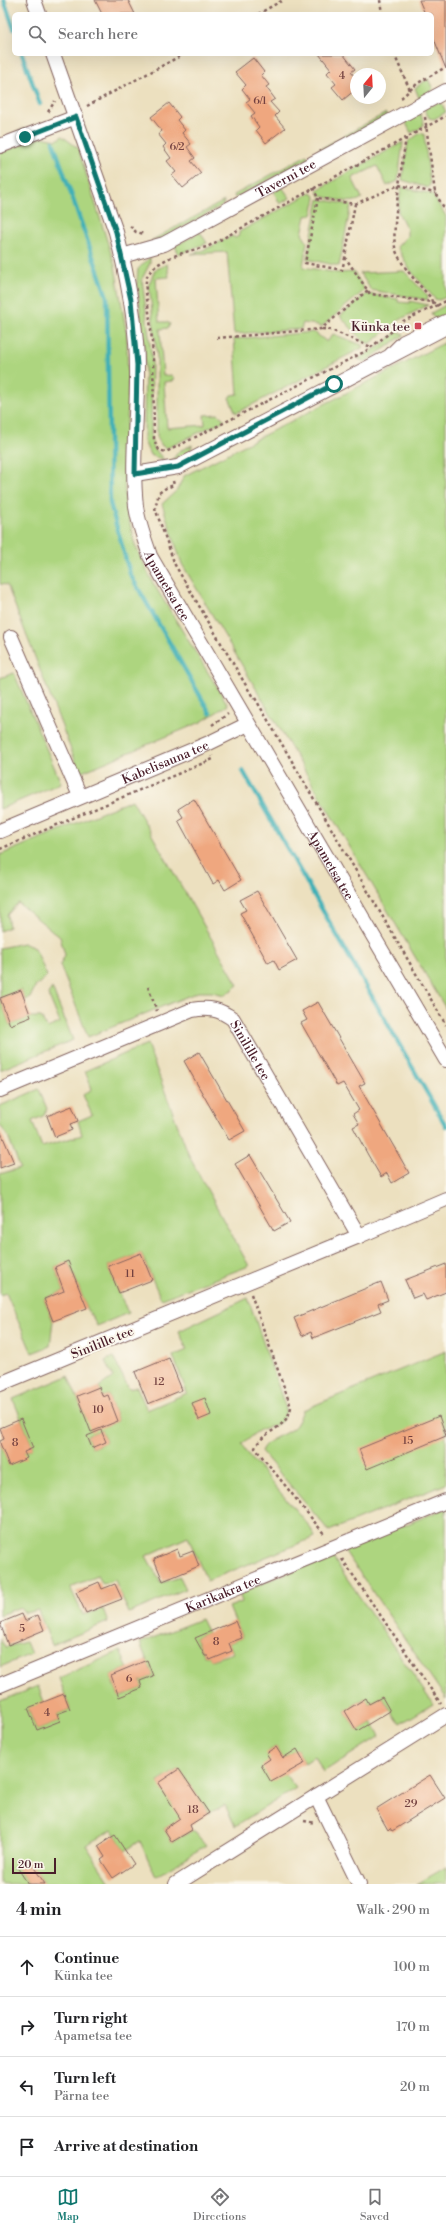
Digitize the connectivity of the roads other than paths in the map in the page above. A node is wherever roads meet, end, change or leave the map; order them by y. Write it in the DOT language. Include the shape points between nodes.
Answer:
graph roads {
  1 [pos="34,0"];
  2 [pos="38,12"];
  3 [pos="54,56"];
  4 [pos="446,91"];
  5 [pos="76,117"];
  6 [pos="0,146"];
  7 [pos="122,256"];
  8 [pos="446,318"];
  9 [pos="446,327"];
  10 [pos="381,360"];
  11 [pos="135,474"];
  12 [pos="11,637"];
  13 [pos="248,724"];
  14 [pos="80,796"];
  15 [pos="0,831"];
  16 [pos="446,1060"];
  17 [pos="0,1090"];
  18 [pos="446,1199"];
  19 [pos="359,1236"];
  20 [pos="0,1384"];
  21 [pos="446,1501"];
  22 [pos="0,1685"];
  23 [pos="444,1710"];
  24 [pos="316,1796"];
  25 [pos="176,1884"];
  26 [pos="360,1884"];
  1 -- 2 [label="street"];
  3 -- 5 [label="street, Apametsa tee"];
  4 -- 7 [label="street, Taverni tee" via="164,244"];
  5 -- 6 [label="street"];
  5 -- 7 [label="street, Apametsa tee"];
  7 -- 11 [label="street, Apametsa tee" via="131,300 137,365"];
  8 -- 10 [label="lane" via="402,339"];
  9 -- 10 [label="street"];
  10 -- 11 [label="street" via="171,470"];
  11 -- 13 [label="street, Apametsa tee" via="136,508 150,556"];
  12 -- 14 [label="street"];
  13 -- 14 [label="street, Kabelisauna tee" via="207,744"];
  13 -- 16 [label="street, Apametsa tee"];
  14 -- 15 [label="street, Kabelisauna tee"];
  17 -- 19 [label="street, Sinilille tee" via="192,1010 208,1007 223,1011 234,1019"];
  18 -- 19 [label="street, Sinilille tee"];
  19 -- 20 [label="street, Sinilille tee"];
  21 -- 22 [label="street, Karikakra tee"];
  23 -- 24 [label="street"];
  24 -- 25 [label="street"];
  24 -- 26 [label="street"];
}
